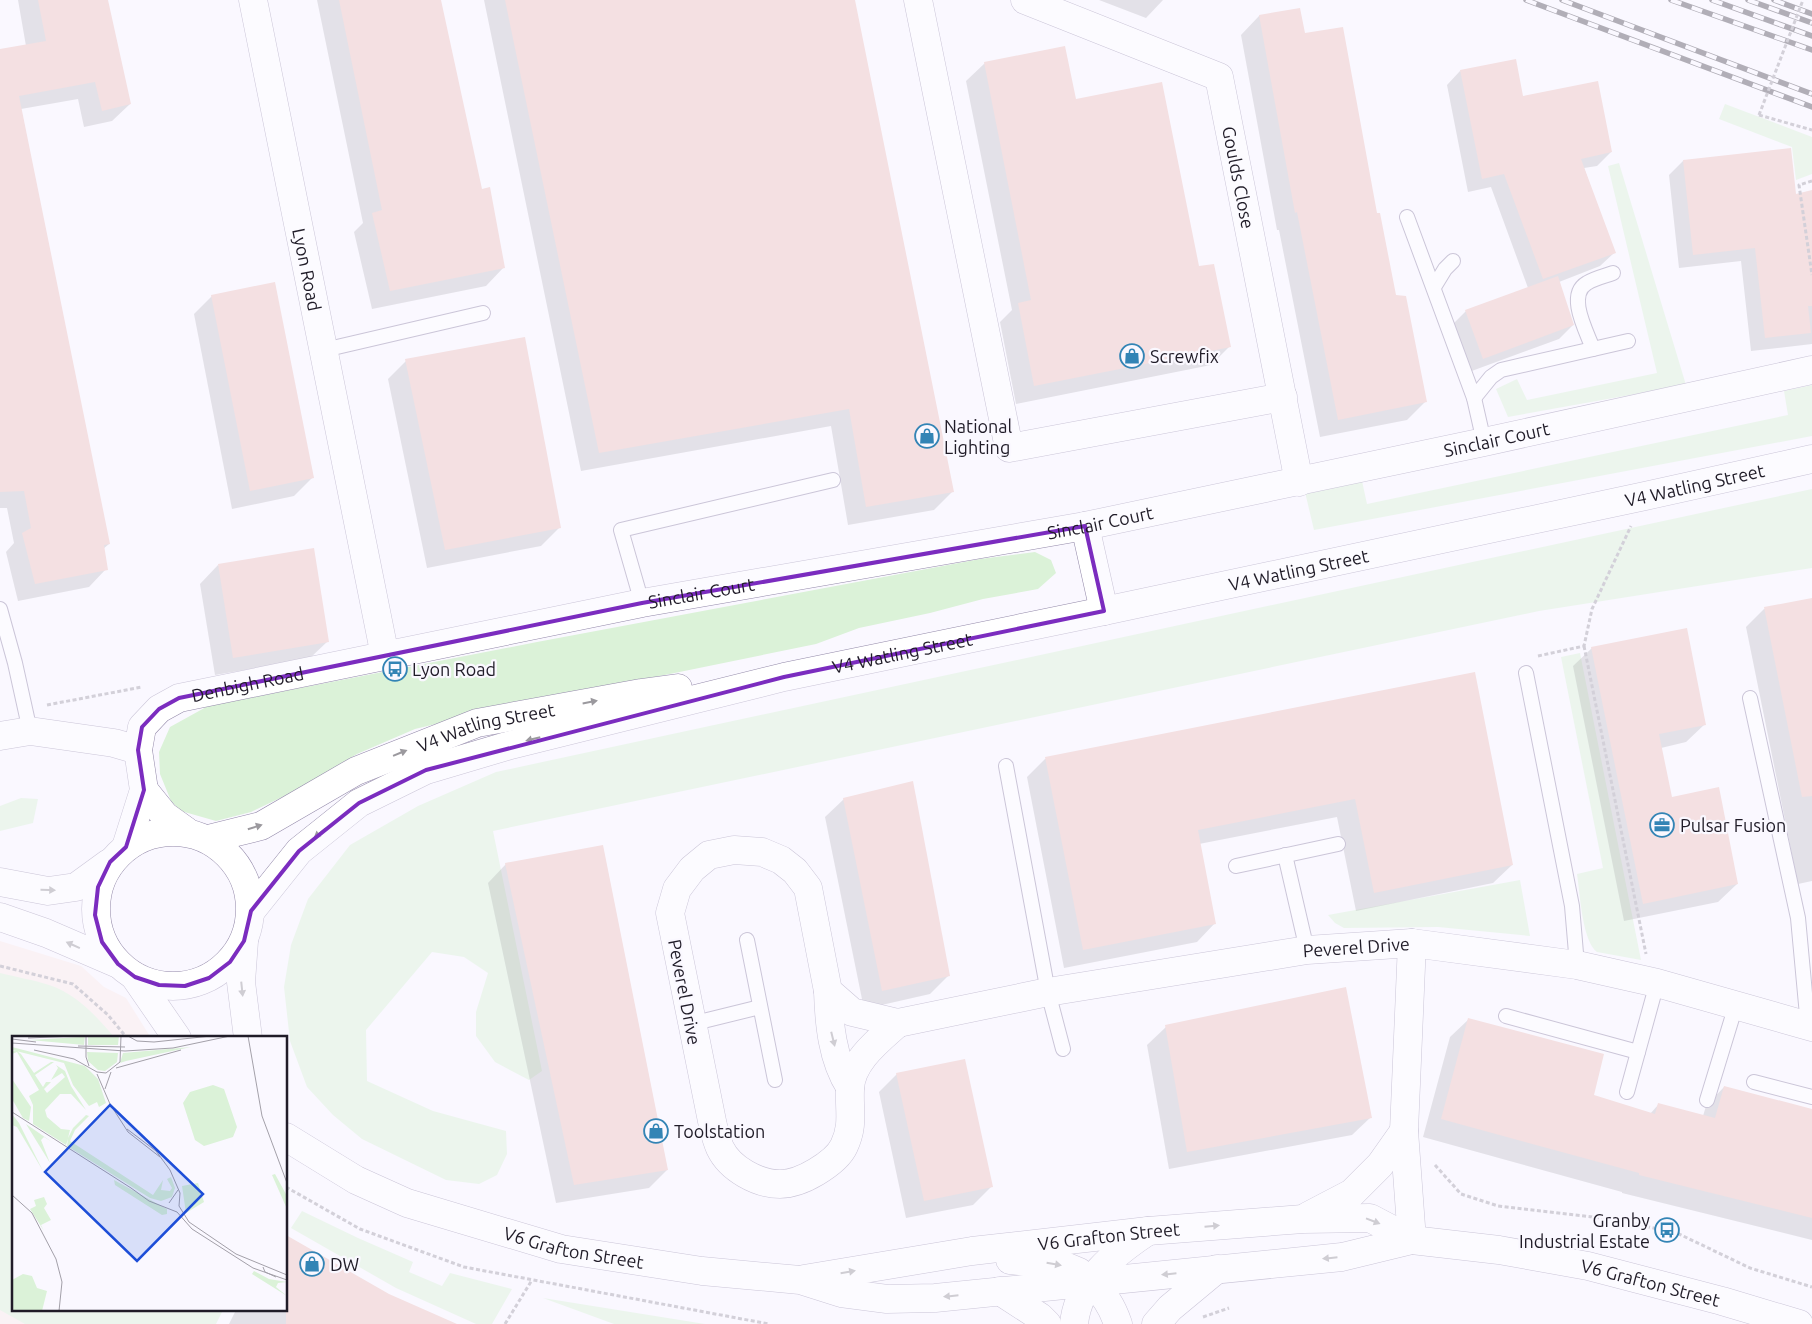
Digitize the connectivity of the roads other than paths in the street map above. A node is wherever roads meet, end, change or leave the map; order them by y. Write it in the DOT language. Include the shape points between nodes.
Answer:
graph roads {
  1 [pos="253,0"];
  2 [pos="918,0"];
  3 [pos="1025,0"];
  4 [pos="1407,217"];
  5 [pos="1453,261"];
  6 [pos="1614,273"];
  7 [pos="1434,287"];
  8 [pos="482,313"];
  9 [pos="1628,341"];
  10 [pos="1593,349"];
  11 [pos="324,350"];
  12 [pos="1812,370"];
  13 [pos="1283,397"];
  14 [pos="1474,398"];
  15 [pos="1484,442"];
  16 [pos="1812,459"];
  17 [pos="833,480"];
  18 [pos="1299,482"];
  19 [pos="1085,526"];
  20 [pos="642,603"];
  21 [pos="0,609"];
  22 [pos="1104,611"];
  23 [pos="385,656"];
  24 [pos="1526,672"];
  25 [pos="784,677"];
  26 [pos="1750,698"];
  27 [pos="30,731"];
  28 [pos="0,736"];
  29 [pos="138,750"];
  30 [pos="1006,766"];
  31 [pos="144,790"];
  32 [pos="197,835"];
  33 [pos="1338,844"];
  34 [pos="118,854"];
  35 [pos="1285,855"];
  36 [pos="1236,866"];
  37 [pos="0,882"];
  38 [pos="251,911"];
  39 [pos="7,922"];
  40 [pos="747,940"];
  41 [pos="244,941"];
  42 [pos="1412,943"];
  43 [pos="1307,950"];
  44 [pos="1577,965"];
  45 [pos="126,970"];
  46 [pos="1654,982"];
  47 [pos="828,991"];
  48 [pos="1048,992"];
  49 [pos="1736,1005"];
  50 [pos="760,1007"];
  51 [pos="1506,1016"];
  52 [pos="898,1023"];
  53 [pos="691,1024"];
  54 [pos="1810,1027"];
  55 [pos="176,1036"];
  56 [pos="248,1036"];
  57 [pos="1063,1049"];
  58 [pos="1638,1052"];
  59 [pos="776,1080"];
  60 [pos="1754,1082"];
  61 [pos="850,1087"];
  62 [pos="1627,1092"];
  63 [pos="1812,1097"];
  64 [pos="1707,1100"];
  65 [pos="288,1117"];
  66 [pos="1404,1131"];
  67 [pos="288,1138"];
  68 [pos="356,1180"];
  69 [pos="1303,1219"];
  70 [pos="1148,1231"];
  71 [pos="1412,1240"];
  72 [pos="972,1251"];
  73 [pos="1217,1270"];
  74 [pos="800,1280"];
  75 [pos="1090,1281"];
  76 [pos="1000,1291"];
  77 [pos="1047,1324"];
  78 [pos="1074,1324"];
  79 [pos="1118,1324"];
  80 [pos="1156,1324"];
  81 [pos="1798,1324"];
  1 -- 11 [label="street, Lyon Road"];
  2 -- 13 [label="street" via="1009,448"];
  3 -- 13 [label="street, Goulds Close" via="1218,77"];
  4 -- 7 [label="lane"];
  5 -- 7 [label="lane"];
  6 -- 10 [label="lane" via="1588,282 1577,295"];
  7 -- 14 [label="lane"];
  8 -- 11 [label="lane"];
  9 -- 10 [label="lane"];
  10 -- 14 [label="lane" via="1502,370 1491,377"];
  11 -- 23 [label="street, Lyon Road"];
  12 -- 15 [label="street, Sinclair Court"];
  13 -- 18 [label="street, Goulds Close"];
  14 -- 15 [label="lane"];
  15 -- 18 [label="street, Sinclair Court"];
  16 -- 22 [label="street, V4 Watling Street"];
  17 -- 20 [label="lane" via="621,530"];
  18 -- 19 [label="street, Sinclair Court"];
  19 -- 20 [label="street, Sinclair Court"];
  19 -- 22 [label="street"];
  20 -- 23 [label="street, Sinclair Court"];
  21 -- 27 [label="lane"];
  22 -- 25 [label="street, V4 Watling Street"];
  23 -- 29 [label="street, Denbigh Road" via="179,698 159,709 142,726"];
  24 -- 44 [label="lane" via="1572,906"];
  32 -- 25 [label="street, V4 Watling Street, one-way" via="261,826 356,771 477,723 641,692"];
  25 -- 38 [label="street, V4 Watling Street, one-way" via="507,746 426,770 359,803 298,850"];
  26 -- 54 [label="lane" via="1798,918"];
  27 -- 28 [label="street"];
  27 -- 29 [label="street" via="114,743"];
  29 -- 31 [label="street, Denbigh Road"];
  30 -- 48 [label="lane"];
  31 -- 32 [label="street" via="165,816"];
  31 -- 34 [label="street, Denbigh Road"];
  32 -- 34 [label="street" via="154,833"];
  32 -- 38 [label="street" via="232,857 246,882"];
  33 -- 35 [label="lane"];
  37 -- 34 [label="street, one-way" via="48,891 76,887"];
  34 -- 45 [label="street" via="98,887 95,914 102,942"];
  35 -- 36 [label="lane"];
  35 -- 43 [label="lane"];
  38 -- 41 [label="street"];
  45 -- 39 [label="street, one-way" via="46,932"];
  40 -- 50 [label="lane"];
  41 -- 45 [label="street" via="230,962 209,978 185,986 159,985"];
  41 -- 56 [label="street, one-way" via="241,982"];
  42 -- 43 [label="street, Peverel Drive"];
  42 -- 44 [label="street, Peverel Drive"];
  42 -- 66 [label="street"];
  43 -- 48 [label="street, Peverel Drive"];
  44 -- 46 [label="street, Peverel Drive"];
  45 -- 55 [label="street"];
  46 -- 49 [label="street, Peverel Drive"];
  46 -- 58 [label="lane"];
  47 -- 52 [label="street, Peverel Drive" via="852,1012"];
  47 -- 53 [label="street, Peverel Drive" via="808,888 795,871 781,860 762,852 734,850 709,855 676,889 670,913"];
  47 -- 61 [label="street, Peverel Drive, one-way" via="829,1022 841,1074"];
  48 -- 52 [label="street, Peverel Drive"];
  48 -- 57 [label="lane"];
  49 -- 54 [label="street, Peverel Drive"];
  49 -- 64 [label="lane"];
  50 -- 53 [label="lane"];
  50 -- 59 [label="lane"];
  51 -- 58 [label="lane"];
  52 -- 61 [label="street, Peverel Drive" via="867,1052 856,1068"];
  53 -- 61 [label="street, Peverel Drive" via="721,1150 735,1166 757,1180 781,1184 804,1179 827,1166 844,1147 852,1120"];
  58 -- 62 [label="lane"];
  60 -- 63 [label="lane"];
  65 -- 68 [label="street, V6 Grafton Street"];
  66 -- 69 [label="street" via="1380,1166 1352,1193"];
  66 -- 71 [label="street"];
  67 -- 68 [label="street, V6 Grafton Street"];
  68 -- 74 [label="street, V6 Grafton Street" via="407,1203 561,1249 702,1271"];
  70 -- 69 [label="street, V6 Grafton Street, one-way"];
  69 -- 71 [label="street, V6 Grafton Street, one-way" via="1370,1218"];
  70 -- 72 [label="street, V6 Grafton Street"];
  70 -- 75 [label="street" via="1109,1259"];
  71 -- 73 [label="street, V6 Grafton Street, one-way" via="1342,1257"];
  71 -- 81 [label="street, V6 Grafton Street" via="1499,1250 1588,1266 1722,1300"];
  74 -- 72 [label="street, V6 Grafton Street, one-way"];
  72 -- 75 [label="street, one-way" via="1001,1259 1056,1262"];
  73 -- 75 [label="street, V6 Grafton Street, one-way"];
  73 -- 80 [label="street" via="1170,1308"];
  76 -- 74 [label="street, V6 Grafton Street, one-way" via="887,1299 841,1293"];
  75 -- 76 [label="street, V6 Grafton Street"];
  75 -- 78 [label="street" via="1079,1301"];
  75 -- 79 [label="street" via="1112,1308"];
  76 -- 77 [label="street"];
}
